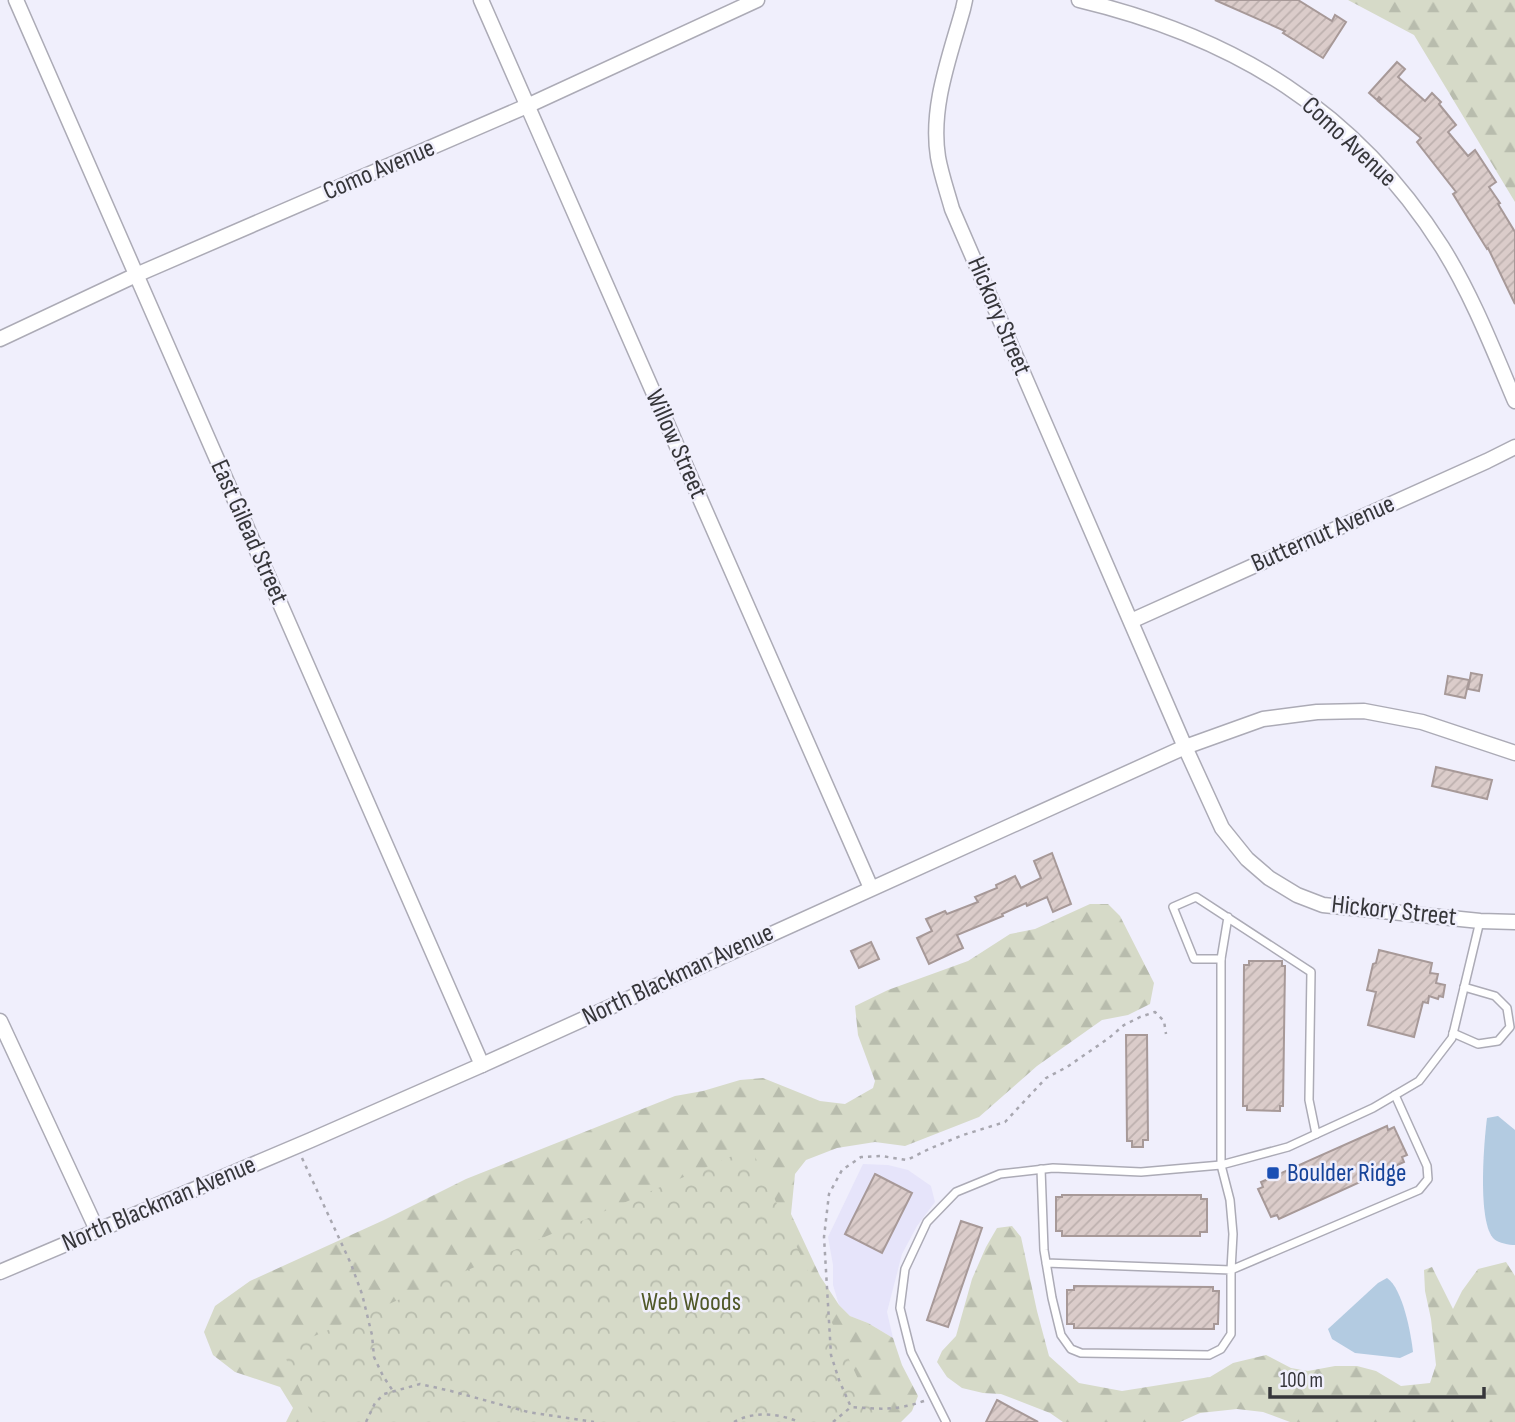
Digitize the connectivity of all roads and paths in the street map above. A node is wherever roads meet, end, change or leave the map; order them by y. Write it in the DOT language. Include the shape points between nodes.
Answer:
graph roads {
  1 [pos="16,0"];
  2 [pos="481,0"];
  3 [pos="757,0"];
  4 [pos="964,0"];
  5 [pos="1079,0"];
  6 [pos="527,106"];
  7 [pos="136,275"];
  8 [pos="0,339"];
  9 [pos="1515,401"];
  10 [pos="1515,447"];
  11 [pos="1131,621"];
  12 [pos="1185,747"];
  13 [pos="1515,752"];
  14 [pos="871,888"];
  15 [pos="1228,917"];
  16 [pos="1480,920"];
  17 [pos="1515,922"];
  18 [pos="1221,960"];
  19 [pos="1467,976"];
  20 [pos="1464,987"];
  21 [pos="1476,991"];
  22 [pos="0,1021"];
  23 [pos="1512,1027"];
  24 [pos="1453,1032"];
  25 [pos="482,1065"];
  26 [pos="1395,1095"];
  27 [pos="1317,1134"];
  28 [pos="296,1147"];
  29 [pos="1221,1165"];
  30 [pos="1041,1169"];
  31 [pos="97,1230"];
  32 [pos="1046,1263"];
  33 [pos="1231,1270"];
  34 [pos="0,1272"];
  35 [pos="393,1391"];
  36 [pos="851,1406"];
  37 [pos="366,1422"];
  38 [pos="594,1422"];
  39 [pos="734,1422"];
  40 [pos="799,1422"];
  41 [pos="832,1422"];
  42 [pos="946,1422"];
  1 -- 7 [label="street, East Gilead Street"];
  2 -- 6 [label="street, Willow Street"];
  3 -- 6 [label="street, Como Avenue"];
  4 -- 11 [label="street, Hickory Street" via="939,95 937,155 942,175 952,209"];
  5 -- 9 [label="street, Como Avenue" via="1208,43 1279,81 1341,128 1387,172 1442,248 1487,334"];
  6 -- 7 [label="street, Como Avenue"];
  6 -- 14 [label="street, Willow Street"];
  7 -- 8 [label="street, Como Avenue"];
  7 -- 25 [label="street, East Gilead Street"];
  10 -- 11 [label="street, Butternut Avenue"];
  11 -- 12 [label="street, Hickory Street"];
  12 -- 13 [label="street, North Blackman Avenue" via="1263,719 1364,711 1422,722"];
  12 -- 14 [label="street, North Blackman Avenue"];
  12 -- 16 [label="street, Hickory Street" via="1222,828 1247,859 1297,895 1323,905"];
  14 -- 25 [label="street, North Blackman Avenue"];
  15 -- 18 [label="lane"];
  15 -- 18 [label="lane" via="1196,897 1173,907 1195,959"];
  15 -- 27 [label="lane" via="1311,972 1309,1100"];
  16 -- 17 [label="street, Hickory Street"];
  16 -- 19 [label="lane"];
  18 -- 29 [label="lane"];
  19 -- 20 [label="lane"];
  19 -- 21 [label="lane"];
  20 -- 21 [label="lane"];
  20 -- 24 [label="lane"];
  21 -- 23 [label="lane" via="1495,996 1507,1008"];
  22 -- 31 [label="street"];
  23 -- 24 [label="lane" via="1498,1041 1478,1044"];
  24 -- 26 [label="lane" via="1419,1081"];
  25 -- 28 [label="street, North Blackman Avenue"];
  26 -- 27 [label="lane"];
  26 -- 33 [label="lane" via="1427,1166 1428,1179 1419,1190"];
  27 -- 29 [label="lane"];
  28 -- 31 [label="street, North Blackman Avenue"];
  28 -- 35 [label="path" via="351,1264 374,1357"];
  29 -- 30 [label="lane" via="1141,1172"];
  29 -- 33 [label="lane" via="1230,1200"];
  30 -- 32 [label="lane"];
  30 -- 42 [label="lane" via="1000,1174 956,1192 927,1222 905,1269 900,1308 911,1352"];
  31 -- 34 [label="street, North Blackman Avenue"];
  32 -- 33 [label="lane"];
  32 -- 33 [label="lane" via="1061,1335 1071,1349 1081,1353 1209,1355 1221,1349 1231,1334"];
  35 -- 37 [label="path" via="375,1403"];
  35 -- 38 [label="path" via="421,1384 527,1412"];
  36 -- 41 [label="path"];
  39 -- 40 [label="path" via="767,1414"];
}
